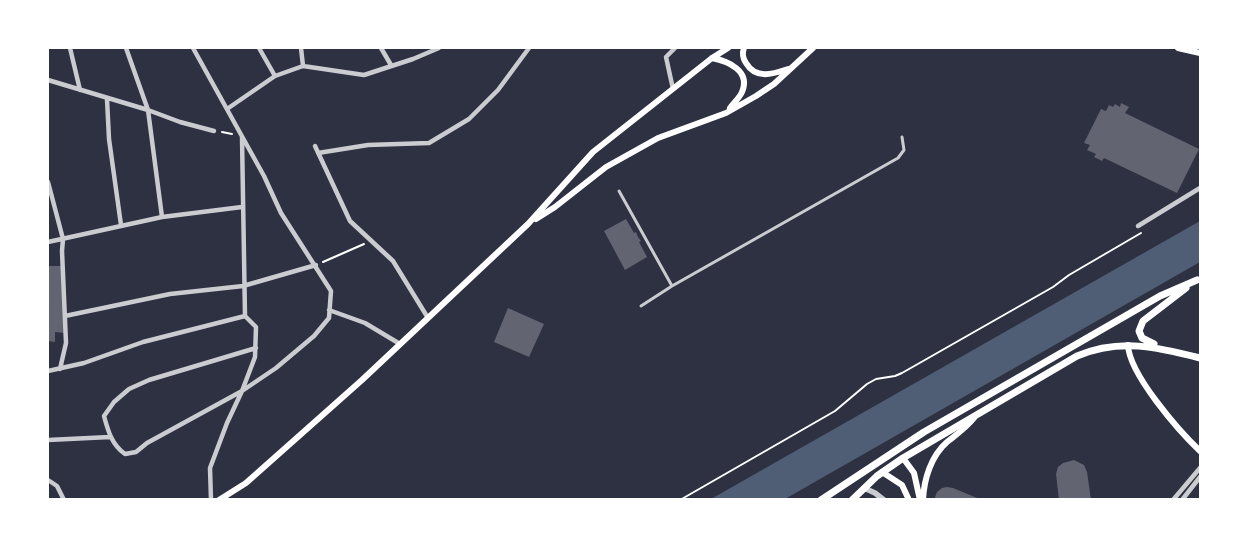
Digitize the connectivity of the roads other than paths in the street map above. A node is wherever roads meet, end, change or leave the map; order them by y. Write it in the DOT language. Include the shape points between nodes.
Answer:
graph roads {
  1 [pos="70,48"];
  2 [pos="126,48"];
  3 [pos="193,48"];
  4 [pos="259,48"];
  5 [pos="301,48"];
  6 [pos="381,48"];
  7 [pos="439,48"];
  8 [pos="529,48"];
  9 [pos="675,48"];
  10 [pos="728,48"];
  11 [pos="744,48"];
  12 [pos="1178,48"];
  13 [pos="810,49"];
  14 [pos="1200,53"];
  15 [pos="712,58"];
  16 [pos="303,66"];
  17 [pos="391,66"];
  18 [pos="791,69"];
  19 [pos="275,76"];
  20 [pos="48,80"];
  21 [pos="673,89"];
  22 [pos="80,90"];
  23 [pos="107,99"];
  24 [pos="227,109"];
  25 [pos="148,110"];
  26 [pos="726,113"];
  27 [pos="214,131"];
  28 [pos="242,136"];
  29 [pos="902,138"];
  30 [pos="315,146"];
  31 [pos="318,153"];
  32 [pos="48,182"];
  33 [pos="1200,188"];
  34 [pos="619,191"];
  35 [pos="242,207"];
  36 [pos="162,217"];
  37 [pos="528,224"];
  38 [pos="121,225"];
  39 [pos="1138,226"];
  40 [pos="63,239"];
  41 [pos="48,242"];
  42 [pos="316,266"];
  43 [pos="1199,279"];
  44 [pos="243,286"];
  45 [pos="672,286"];
  46 [pos="641,306"];
  47 [pos="329,310"];
  48 [pos="65,316"];
  49 [pos="244,316"];
  50 [pos="428,318"];
  51 [pos="400,344"];
  52 [pos="1128,345"];
  53 [pos="256,348"];
  54 [pos="1168,350"];
  55 [pos="1200,358"];
  56 [pos="60,369"];
  57 [pos="48,371"];
  58 [pos="242,392"];
  59 [pos="974,418"];
  60 [pos="110,437"];
  61 [pos="48,440"];
  62 [pos="894,451"];
  63 [pos="1200,451"];
  64 [pos="903,458"];
  65 [pos="1200,468"];
  66 [pos="882,472"];
  67 [pos="1200,477"];
  68 [pos="48,480"];
  69 [pos="864,488"];
  70 [pos="64,500"];
  71 [pos="211,500"];
  72 [pos="219,500"];
  73 [pos="821,500"];
  74 [pos="852,500"];
  75 [pos="884,500"];
  76 [pos="909,500"];
  77 [pos="921,500"];
  78 [pos="1173,500"];
  79 [pos="1182,500"];
  1 -- 22 [label="street"];
  2 -- 25 [label="street"];
  3 -- 24 [label="street"];
  4 -- 19 [label="street"];
  5 -- 16 [label="street"];
  6 -- 17 [label="street"];
  7 -- 17 [label="street"];
  8 -- 31 [label="street" via="498,90 469,119 428,143 368,145"];
  9 -- 21 [label="street" via="666,58"];
  10 -- 15 [label="main road"];
  11 -- 18 [label="main road" via="744,62 760,74 770,75"];
  12 -- 14 [label="main road"];
  13 -- 18 [label="main road"];
  15 -- 21 [label="main road"];
  15 -- 26 [label="main road" via="734,65 744,82 742,92"];
  16 -- 17 [label="street" via="364,75"];
  16 -- 19 [label="street"];
  18 -- 26 [label="main road" via="774,84"];
  19 -- 24 [label="street"];
  20 -- 22 [label="street"];
  21 -- 37 [label="main road" via="593,152"];
  22 -- 23 [label="street"];
  23 -- 25 [label="street"];
  23 -- 38 [label="street"];
  24 -- 28 [label="street"];
  25 -- 27 [label="street"];
  25 -- 36 [label="street"];
  26 -- 37 [label="main road" via="658,138 606,167"];
  28 -- 35 [label="street"];
  28 -- 42 [label="street" via="281,213"];
  29 -- 45 [label="street" via="904,150 898,158"];
  30 -- 31 [label="street"];
  31 -- 50 [label="street" via="350,221 393,261"];
  32 -- 40 [label="street"];
  33 -- 39 [label="street"];
  34 -- 45 [label="street"];
  35 -- 36 [label="street"];
  35 -- 44 [label="street"];
  36 -- 38 [label="street"];
  37 -- 50 [label="main road"];
  38 -- 40 [label="street"];
  40 -- 41 [label="street"];
  40 -- 48 [label="street"];
  42 -- 44 [label="street"];
  42 -- 47 [label="street" via="331,291"];
  43 -- 54 [label="main road" via="1140,326 1142,338"];
  43 -- 62 [label="main road" via="1160,296"];
  44 -- 48 [label="street" via="170,294"];
  44 -- 49 [label="street"];
  45 -- 46 [label="street"];
  47 -- 51 [label="street" via="365,323"];
  47 -- 58 [label="street" via="329,318 314,336"];
  48 -- 56 [label="street" via="66,343"];
  49 -- 53 [label="street" via="256,327"];
  49 -- 56 [label="street" via="143,342 84,364"];
  50 -- 51 [label="main road"];
  51 -- 72 [label="main road" via="246,482"];
  52 -- 54 [label="main road"];
  52 -- 59 [label="main road" via="1100,348 1077,356"];
  52 -- 63 [label="main road" via="1132,364 1178,429"];
  53 -- 58 [label="street"];
  53 -- 60 [label="street" via="149,380 129,390 104,416"];
  54 -- 55 [label="main road"];
  56 -- 57 [label="street"];
  58 -- 60 [label="street" via="136,452 125,454 117,449"];
  58 -- 71 [label="street" via="210,468"];
  59 -- 64 [label="main road"];
  59 -- 77 [label="main road" via="935,456"];
  60 -- 61 [label="street"];
  62 -- 64 [label="main road"];
  62 -- 73 [label="main road"];
  64 -- 66 [label="main road"];
  64 -- 77 [label="main road" via="914,473"];
  65 -- 78 [label="street"];
  66 -- 69 [label="main road"];
  66 -- 76 [label="main road" via="902,485"];
  67 -- 79 [label="street"];
  68 -- 70 [label="street" via="57,486"];
  69 -- 74 [label="main road"];
  69 -- 75 [label="street"];
}
